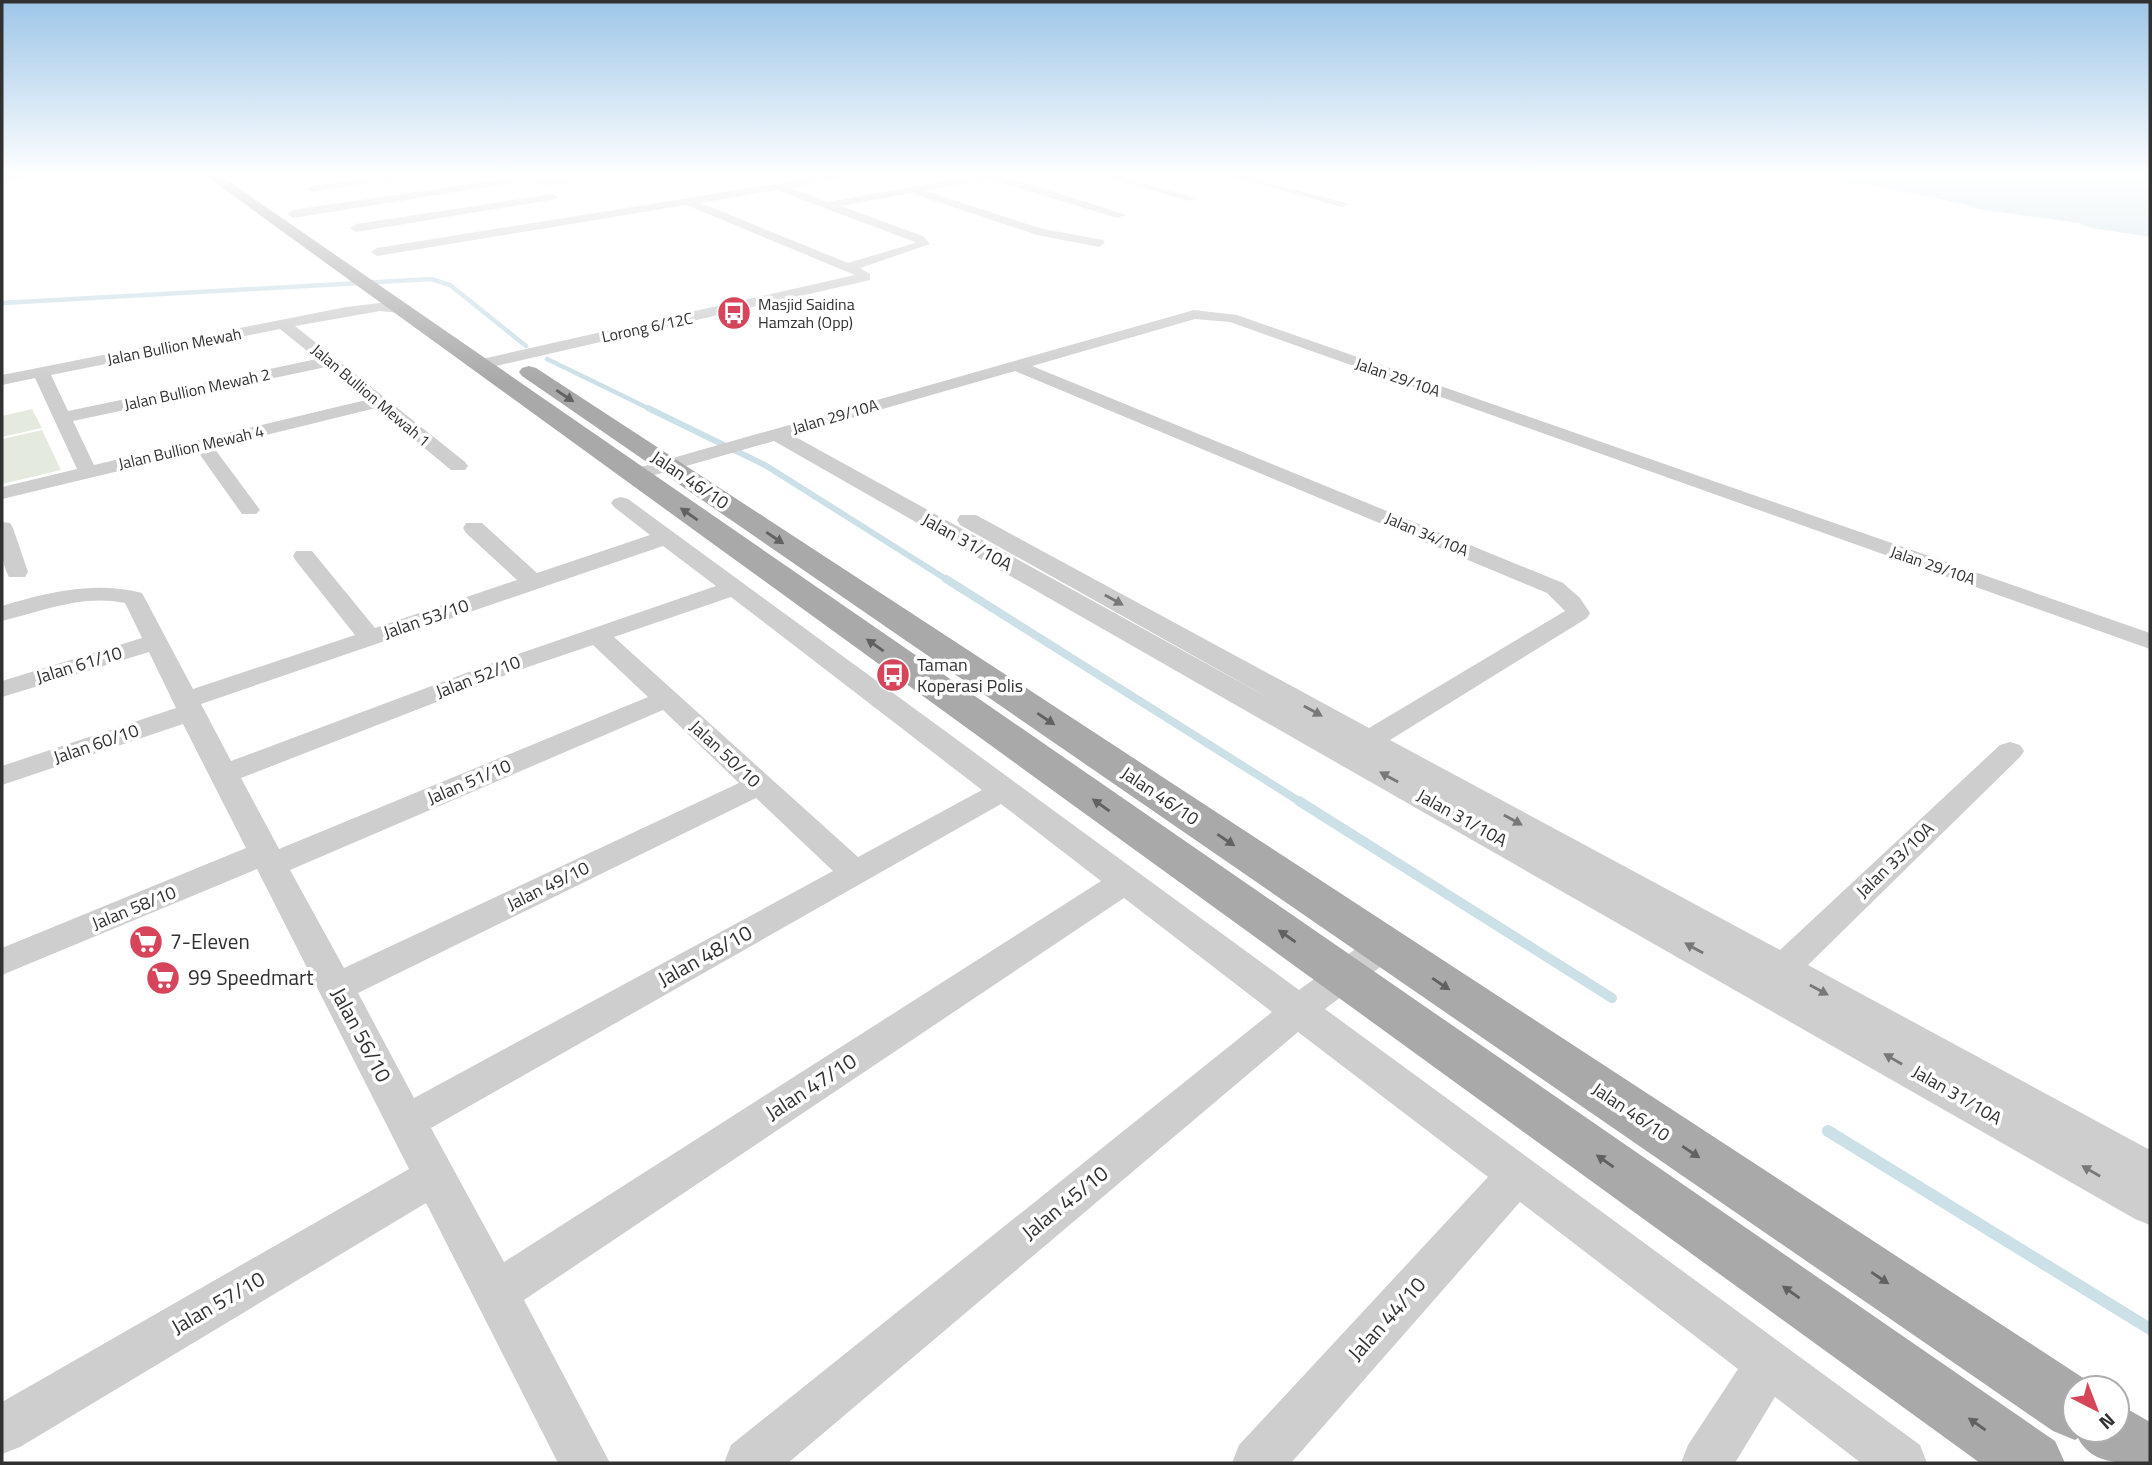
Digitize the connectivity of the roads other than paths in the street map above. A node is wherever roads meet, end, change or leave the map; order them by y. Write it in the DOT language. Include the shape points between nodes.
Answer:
graph roads {
  1 [pos="314,244"];
  2 [pos="338,244"];
  3 [pos="422,244"];
  4 [pos="786,244"];
  5 [pos="923,244"];
  6 [pos="377,252"];
  7 [pos="380,272"];
  8 [pos="853,274"];
  9 [pos="376,293"];
  10 [pos="399,309"];
  11 [pos="346,311"];
  12 [pos="284,324"];
  13 [pos="493,357"];
  14 [pos="330,361"];
  15 [pos="1022,368"];
  16 [pos="41,372"];
  17 [pos="2,380"];
  18 [pos="380,402"];
  19 [pos="63,418"];
  20 [pos="776,437"];
  21 [pos="202,444"];
  22 [pos="458,466"];
  23 [pos="88,472"];
  24 [pos="666,473"];
  25 [pos="2,493"];
  26 [pos="249,510"];
  27 [pos="2,527"];
  28 [pos="474,528"];
  29 [pos="667,537"];
  30 [pos="304,556"];
  31 [pos="17,572"];
  32 [pos="533,583"];
  33 [pos="734,588"];
  34 [pos="2,614"];
  35 [pos="596,634"];
  36 [pos="370,638"];
  37 [pos="2150,641"];
  38 [pos="156,642"];
  39 [pos="2150,656"];
  40 [pos="2,689"];
  41 [pos="666,699"];
  42 [pos="188,706"];
  43 [pos="1357,747"];
  44 [pos="2010,751"];
  45 [pos="224,775"];
  46 [pos="2,776"];
  47 [pos="759,785"];
  48 [pos="1004,790"];
  49 [pos="268,859"];
  50 [pos="855,873"];
  51 [pos="1126,881"];
  52 [pos="1384,946"];
  53 [pos="2,962"];
  54 [pos="1781,970"];
  55 [pos="1342,975"];
  56 [pos="336,988"];
  57 [pos="1299,1011"];
  58 [pos="406,1122"];
  59 [pos="2150,1171"];
  60 [pos="1517,1175"];
  61 [pos="435,1177"];
  62 [pos="2150,1205"];
  63 [pos="495,1293"];
  64 [pos="1769,1363"];
  65 [pos="2061,1400"];
  66 [pos="2,1429"];
  67 [pos="2127,1444"];
  68 [pos="2150,1459"];
  69 [pos="585,1463"];
  70 [pos="749,1463"];
  71 [pos="1257,1463"];
  72 [pos="1706,1463"];
  73 [pos="1902,1463"];
  74 [pos="2033,1463"];
  1 -- 9 [label="main road, Jalan 46/10"];
  2 -- 7 [label="main road"];
  3 -- 6 [label="street"];
  4 -- 8 [label="street"];
  5 -- 8 [label="street, Lorong 6/12C"];
  8 -- 13 [label="street, Lorong 6/12C"];
  9 -- 10 [label="main road, Jalan 46/10"];
  9 -- 11 [label="street, Jalan Bullion Mewah" via="379,300"];
  10 -- 11 [label="street, Jalan Bullion Mewah"];
  10 -- 13 [label="main road, Jalan 46/10"];
  11 -- 12 [label="street, Jalan Bullion Mewah"];
  12 -- 14 [label="street, Jalan Bullion Mewah 1"];
  12 -- 16 [label="street, Jalan Bullion Mewah"];
  13 -- 24 [label="main road, Jalan 46/10"];
  13 -- 24 [label="main road, Jalan 46/10, one-way"];
  14 -- 18 [label="street, Jalan Bullion Mewah 1"];
  14 -- 19 [label="street, Jalan Bullion Mewah 2"];
  15 -- 20 [label="street, Jalan 29/10A"];
  15 -- 37 [label="street, Jalan 29/10A" via="1194,314 1232,318"];
  15 -- 39 [label="street, Jalan 29/10A" via="1200,322 1222,324"];
  15 -- 43 [label="street, Jalan 34/10A" via="1555,587 1573,603 1578,613"];
  16 -- 17 [label="street, Jalan Bullion Mewah"];
  16 -- 19 [label="street"];
  18 -- 21 [label="street, Jalan Bullion Mewah 4"];
  18 -- 22 [label="street, Jalan Bullion Mewah 1"];
  19 -- 23 [label="street"];
  20 -- 24 [label="street, Jalan 29/10A"];
  20 -- 43 [label="street, Jalan 31/10A"];
  21 -- 23 [label="street, Jalan Bullion Mewah 4"];
  21 -- 26 [label="street"];
  23 -- 25 [label="street, Jalan Bullion Mewah 4"];
  24 -- 29 [label="street, Jalan 46/10"];
  24 -- 52 [label="main road, Jalan 46/10, one-way"];
  55 -- 24 [label="main road, Jalan 46/10, one-way"];
  27 -- 31 [label="street"];
  28 -- 32 [label="street"];
  29 -- 32 [label="street, Jalan 53/10"];
  29 -- 33 [label="street, Jalan 46/10"];
  30 -- 36 [label="street"];
  32 -- 36 [label="street, Jalan 53/10"];
  33 -- 35 [label="street, Jalan 52/10"];
  33 -- 48 [label="street, Jalan 46/10"];
  34 -- 38 [label="street, Jalan 56/10" via="103,591 134,598"];
  35 -- 41 [label="street, Jalan 50/10"];
  35 -- 45 [label="street, Jalan 52/10"];
  36 -- 42 [label="street, Jalan 53/10"];
  38 -- 40 [label="street, Jalan 61/10"];
  38 -- 42 [label="street, Jalan 56/10"];
  41 -- 47 [label="street, Jalan 50/10"];
  41 -- 49 [label="street, Jalan 51/10"];
  42 -- 45 [label="street, Jalan 56/10"];
  42 -- 46 [label="street, Jalan 60/10"];
  43 -- 54 [label="street, Jalan 31/10A, one-way"];
  62 -- 43 [label="street, Jalan 31/10A, one-way"];
  44 -- 54 [label="street, Jalan 33/10A"];
  45 -- 49 [label="street, Jalan 56/10"];
  47 -- 50 [label="street, Jalan 50/10"];
  47 -- 56 [label="street, Jalan 49/10"];
  48 -- 50 [label="street, Jalan 48/10"];
  48 -- 51 [label="street, Jalan 46/10"];
  49 -- 53 [label="street, Jalan 58/10"];
  49 -- 56 [label="street, Jalan 56/10"];
  50 -- 58 [label="street, Jalan 48/10"];
  51 -- 57 [label="street, Jalan 46/10"];
  51 -- 63 [label="street, Jalan 47/10"];
  52 -- 55 [label="street, Jalan 45/10"];
  52 -- 65 [label="main road, Jalan 46/10, one-way"];
  54 -- 59 [label="street, Jalan 31/10A, one-way"];
  55 -- 57 [label="street, Jalan 45/10"];
  74 -- 55 [label="main road, Jalan 46/10, one-way"];
  56 -- 58 [label="street, Jalan 56/10"];
  57 -- 60 [label="street, Jalan 46/10"];
  57 -- 70 [label="street, Jalan 45/10"];
  58 -- 61 [label="street, Jalan 56/10"];
  60 -- 64 [label="street, Jalan 46/10"];
  60 -- 71 [label="street, Jalan 44/10"];
  61 -- 63 [label="street, Jalan 56/10"];
  61 -- 66 [label="street, Jalan 57/10"];
  63 -- 69 [label="street, Jalan 56/10"];
  64 -- 72 [label="street"];
  64 -- 73 [label="street, Jalan 46/10"];
  67 -- 68 [label="main road"];
}
